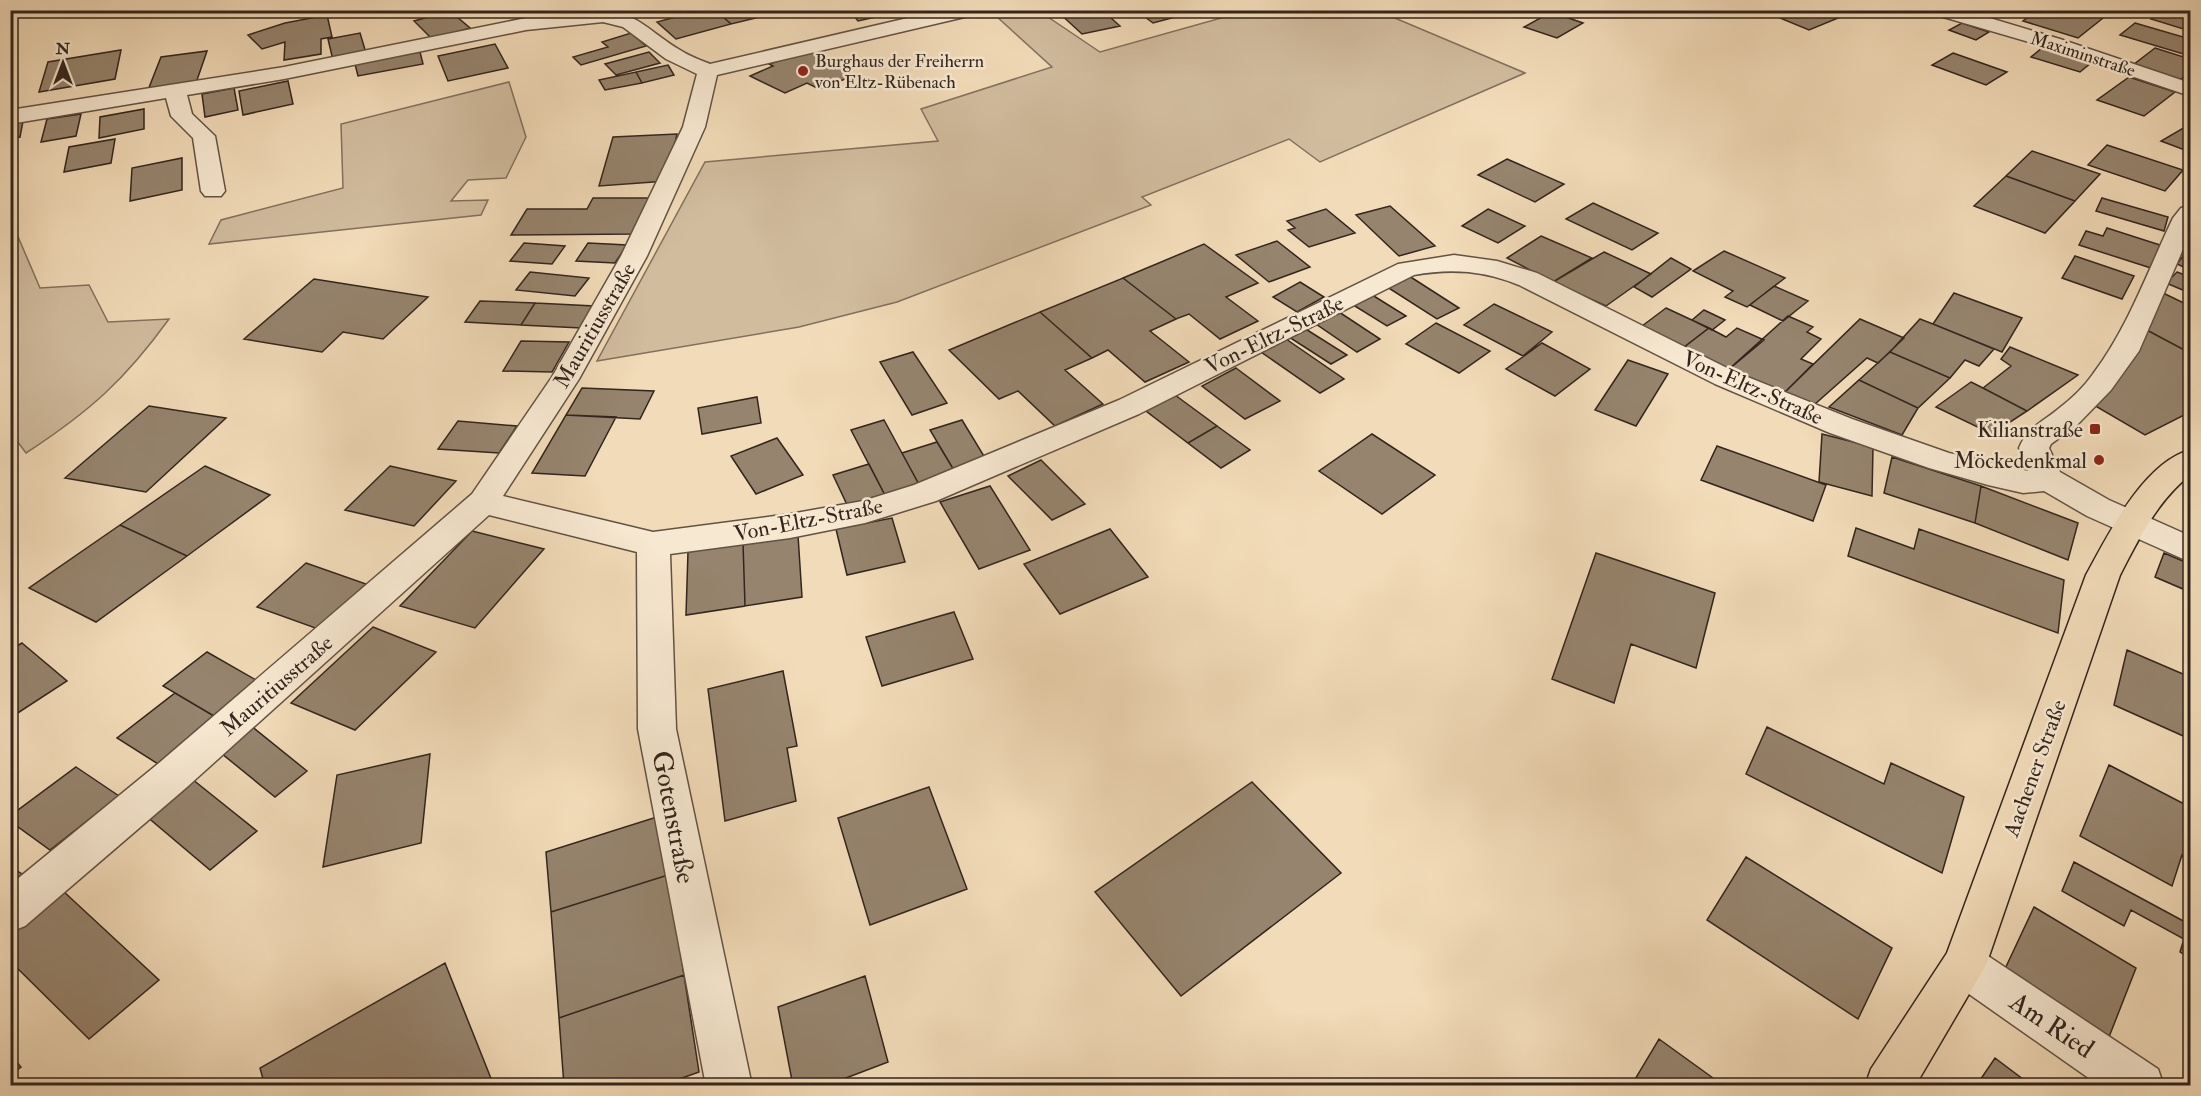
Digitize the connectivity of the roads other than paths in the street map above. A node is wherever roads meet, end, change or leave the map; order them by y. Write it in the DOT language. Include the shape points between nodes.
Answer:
graph roads {
  1 [pos="969,10"];
  2 [pos="1940,10"];
  3 [pos="708,71"];
  4 [pos="2190,90"];
  5 [pos="175,92"];
  6 [pos="10,117"];
  7 [pos="213,191"];
  8 [pos="2190,213"];
  9 [pos="2190,460"];
  10 [pos="2049,480"];
  11 [pos="483,502"];
  12 [pos="2130,524"];
  13 [pos="653,544"];
  14 [pos="2190,550"];
  15 [pos="10,912"];
  16 [pos="1964,965"];
  17 [pos="729,1086"];
  18 [pos="1888,1086"];
  19 [pos="2141,1086"];
  1 -- 3 [label="street"];
  2 -- 4 [label="street, Maximinstraße" via="2053,43"];
  3 -- 5 [label="street" via="673,55 630,23 603,16 495,30 346,62"];
  3 -- 11 [label="street, Mauritiusstraße" via="694,127 634,256 565,379"];
  5 -- 6 [label="street"];
  5 -- 7 [label="street" via="183,116 204,136"];
  8 -- 10 [label="street" via="2125,351 2101,384 2068,417 2038,438 2034,448"];
  9 -- 12 [label="main road, Aachener Straße" via="2154,494"];
  10 -- 12 [label="street"];
  10 -- 13 [label="street, Von-Eltz-Straße" via="2023,482 1940,461 1841,426 1725,378 1507,270 1465,262 1435,263 1407,270 1129,407 925,493 865,512"];
  11 -- 13 [label="street, Von-Eltz-Straße"];
  11 -- 15 [label="street, Mauritiusstraße" via="173,775"];
  12 -- 14 [label="street"];
  12 -- 16 [label="main road, Aachener Straße" via="2103,575"];
  13 -- 17 [label="street, Gotenstraße" via="657,729"];
  16 -- 18 [label="main road, Aachener Straße"];
  16 -- 19 [label="street, Am Ried"];
}
